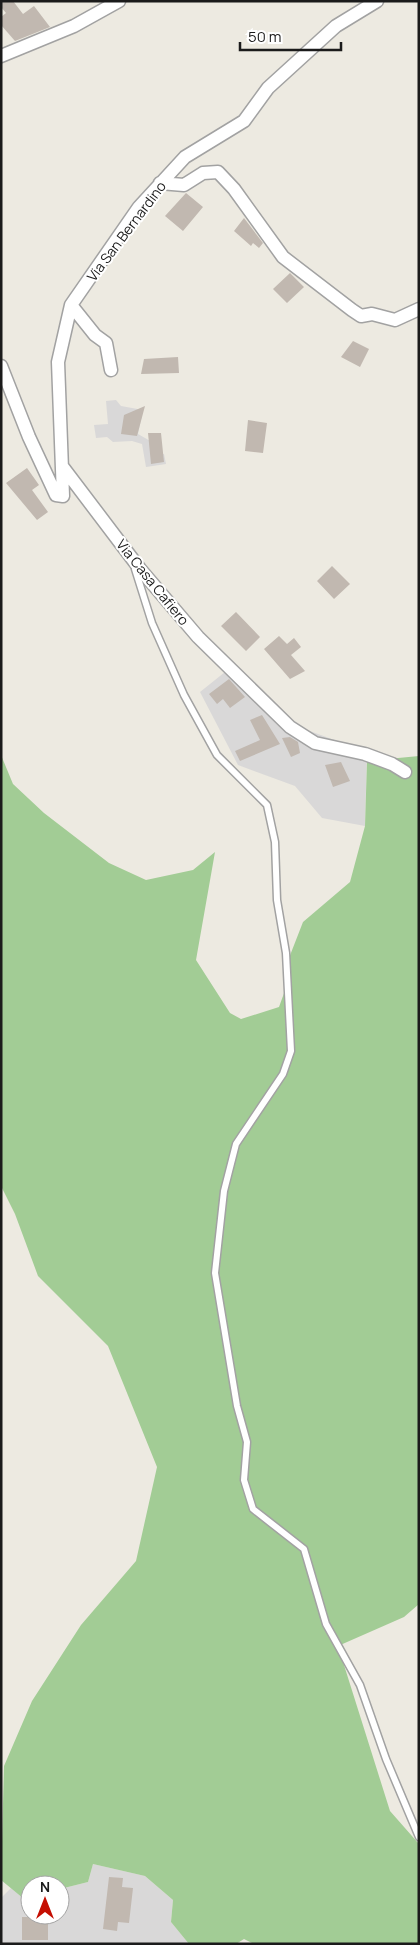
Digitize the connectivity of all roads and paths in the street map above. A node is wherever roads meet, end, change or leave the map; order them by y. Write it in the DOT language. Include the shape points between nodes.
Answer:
graph roads {
  1 [pos="119,1"];
  2 [pos="377,1"];
  3 [pos="1,56"];
  4 [pos="160,183"];
  5 [pos="71,305"];
  6 [pos="419,309"];
  7 [pos="110,370"];
  8 [pos="3,372"];
  9 [pos="62,466"];
  10 [pos="132,558"];
  11 [pos="405,772"];
  12 [pos="419,1837"];
  1 -- 3 [label="street" via="74,26"];
  2 -- 4 [label="street, Via San Bernardino" via="336,26 268,88 244,121 185,157"];
  4 -- 5 [label="street, Via San Bernardino"];
  4 -- 6 [label="street" via="184,185 203,172 218,172 283,257 352,310 361,316 372,314 395,320"];
  5 -- 7 [label="street" via="95,335 106,343"];
  5 -- 9 [label="street, Via San Bernardino" via="58,362"];
  8 -- 9 [label="street" via="56,495 63,496"];
  9 -- 10 [label="street, Via Casa Cafiero"];
  10 -- 11 [label="street, Via Casa Cafiero" via="198,637 290,727 315,743 365,754"];
  10 -- 12 [label="lane" via="152,624 184,695 217,755 267,805 275,842 277,900 286,953 290,1050 283,1074 236,1144 224,1192 215,1273 237,1406 247,1442 244,1480 253,1509 304,1549 326,1624 360,1685"];
}
